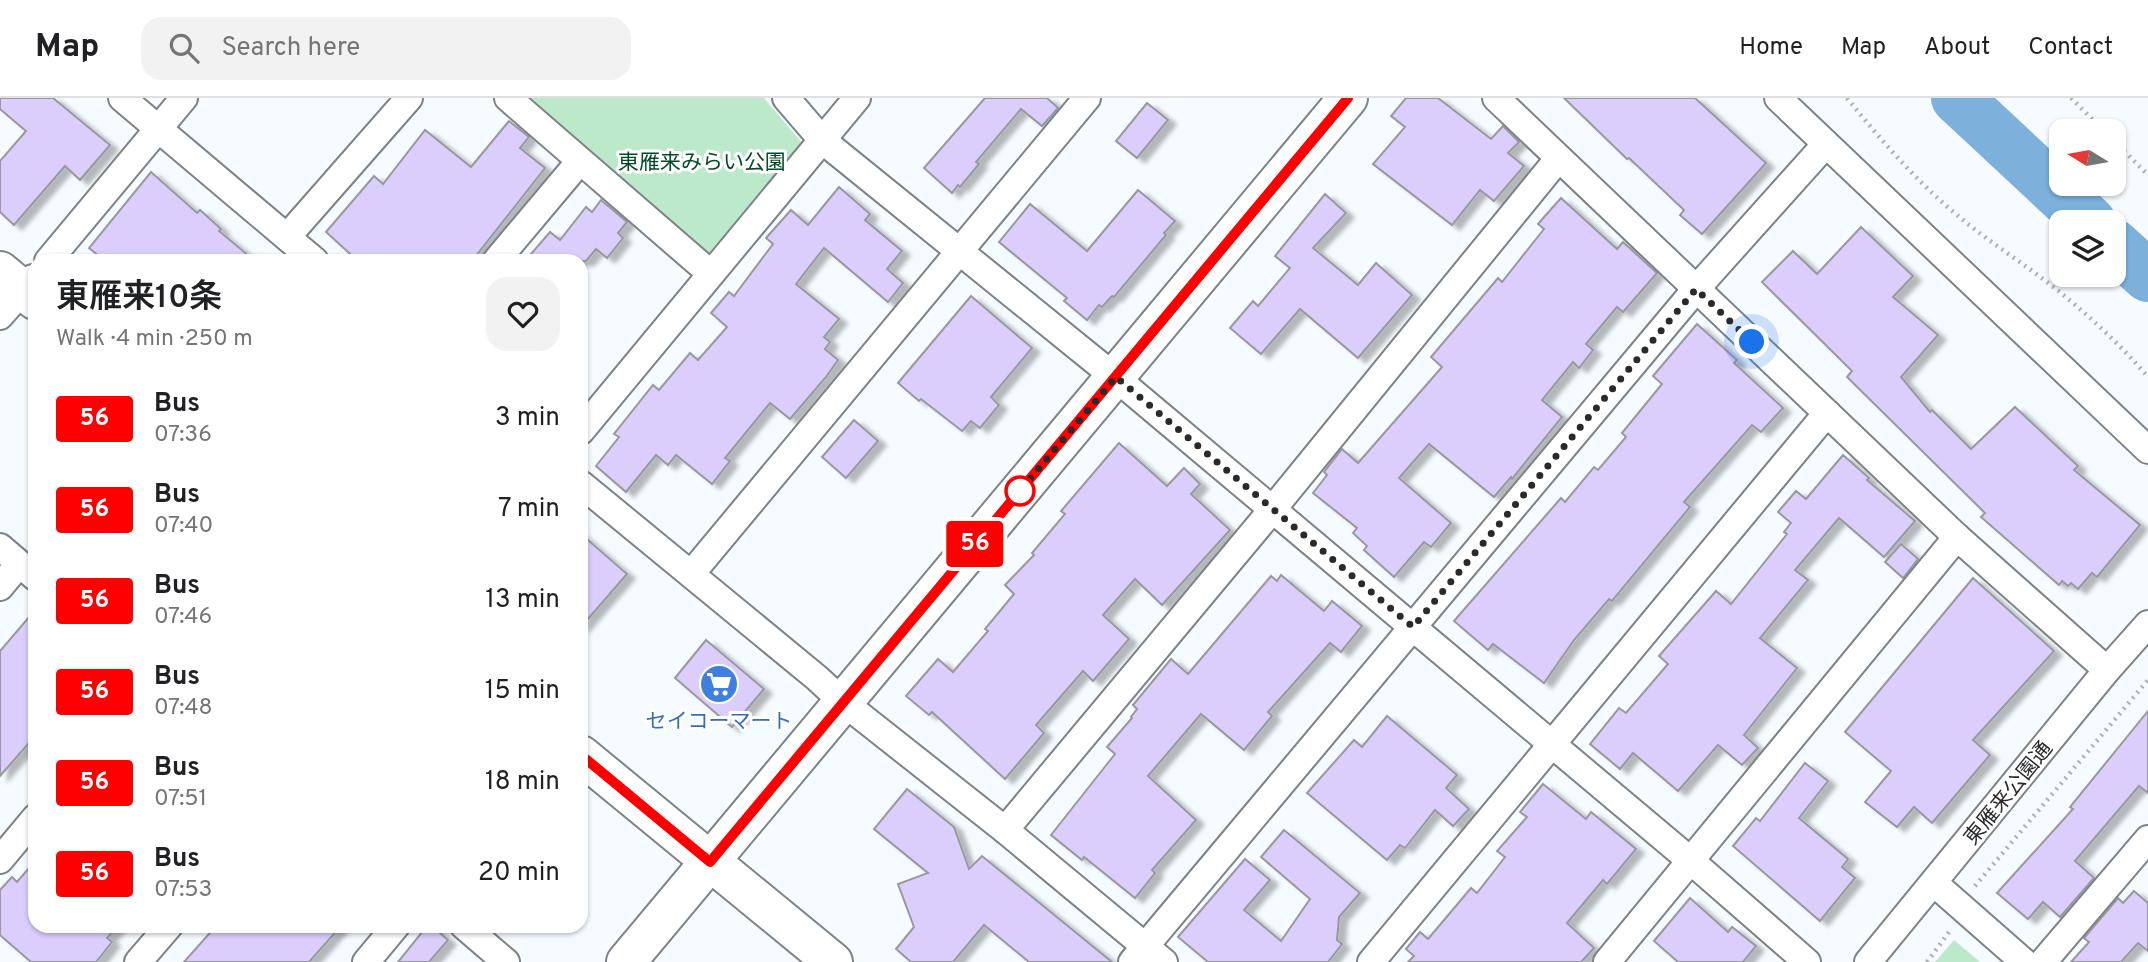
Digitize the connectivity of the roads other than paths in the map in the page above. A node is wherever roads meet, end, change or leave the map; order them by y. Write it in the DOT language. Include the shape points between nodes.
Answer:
graph roads {
  1 [pos="122,98"];
  2 [pos="184,98"];
  3 [pos="409,98"];
  4 [pos="508,98"];
  5 [pos="786,98"];
  6 [pos="858,98"];
  7 [pos="1087,98"];
  8 [pos="1348,98"];
  9 [pos="1496,98"];
  10 [pos="1778,98"];
  11 [pos="159,128"];
  12 [pos="822,140"];
  13 [pos="1826,144"];
  14 [pos="1558,159"];
  15 [pos="580,160"];
  16 [pos="287,237"];
  17 [pos="961,251"];
  18 [pos="54,254"];
  19 [pos="307,254"];
  20 [pos="502,254"];
  21 [pos="710,273"];
  22 [pos="1696,289"];
  23 [pos="1116,377"];
  24 [pos="1827,413"];
  25 [pos="588,422"];
  26 [pos="2148,450"];
  27 [pos="588,490"];
  28 [pos="1272,510"];
  29 [pos="1958,537"];
  30 [pos="18,563"];
  31 [pos="691,574"];
  32 [pos="0,587"];
  33 [pos="2148,624"];
  34 [pos="1413,627"];
  35 [pos="2107,670"];
  36 [pos="843,702"];
  37 [pos="1552,744"];
  38 [pos="588,761"];
  39 [pos="28,826"];
  40 [pos="1005,830"];
  41 [pos="2148,839"];
  42 [pos="0,860"];
  43 [pos="1691,861"];
  44 [pos="710,862"];
  45 [pos="1934,883"];
  46 [pos="163,933"];
  47 [pos="390,933"];
  48 [pos="472,933"];
  49 [pos="1147,957"];
  50 [pos="138,962"];
  51 [pos="366,962"];
  52 [pos="506,962"];
  53 [pos="626,962"];
  54 [pos="833,962"];
  55 [pos="1371,962"];
  56 [pos="1607,962"];
  57 [pos="1807,962"];
  58 [pos="1868,962"];
  59 [pos="2024,962"];
  60 [pos="2043,962"];
  1 -- 11 [label="street"];
  2 -- 11 [label="street"];
  3 -- 16 [label="street"];
  4 -- 15 [label="street"];
  5 -- 12 [label="street"];
  6 -- 12 [label="street"];
  7 -- 17 [label="street"];
  8 -- 23 [label="street"];
  9 -- 14 [label="street"];
  10 -- 13 [label="street"];
  11 -- 16 [label="street"];
  11 -- 18 [label="street"];
  12 -- 17 [label="street"];
  12 -- 21 [label="street"];
  13 -- 22 [label="street"];
  13 -- 26 [label="street"];
  14 -- 22 [label="street"];
  14 -- 28 [label="street"];
  15 -- 20 [label="street"];
  15 -- 21 [label="street"];
  16 -- 19 [label="street"];
  17 -- 23 [label="street"];
  17 -- 31 [label="street"];
  21 -- 25 [label="street"];
  22 -- 24 [label="street"];
  22 -- 34 [label="street"];
  23 -- 28 [label="street"];
  23 -- 36 [label="street"];
  24 -- 29 [label="street"];
  24 -- 37 [label="street"];
  27 -- 31 [label="street"];
  28 -- 34 [label="street"];
  28 -- 40 [label="street"];
  29 -- 35 [label="street"];
  29 -- 43 [label="street"];
  30 -- 32 [label="street"];
  31 -- 36 [label="street"];
  33 -- 35 [label="street, 東雁来公園通"];
  34 -- 37 [label="street"];
  34 -- 49 [label="street"];
  35 -- 45 [label="street, 東雁来公園通"];
  36 -- 40 [label="street"];
  36 -- 44 [label="street"];
  37 -- 43 [label="street"];
  37 -- 55 [label="street"];
  38 -- 44 [label="street"];
  39 -- 42 [label="street"];
  40 -- 49 [label="street"];
  41 -- 60 [label="street"];
  43 -- 56 [label="street"];
  43 -- 57 [label="street"];
  44 -- 53 [label="street"];
  44 -- 54 [label="street"];
  45 -- 58 [label="street, 東雁来公園通"];
  45 -- 59 [label="street"];
  46 -- 50 [label="street"];
  47 -- 51 [label="street"];
  48 -- 52 [label="street"];
}
